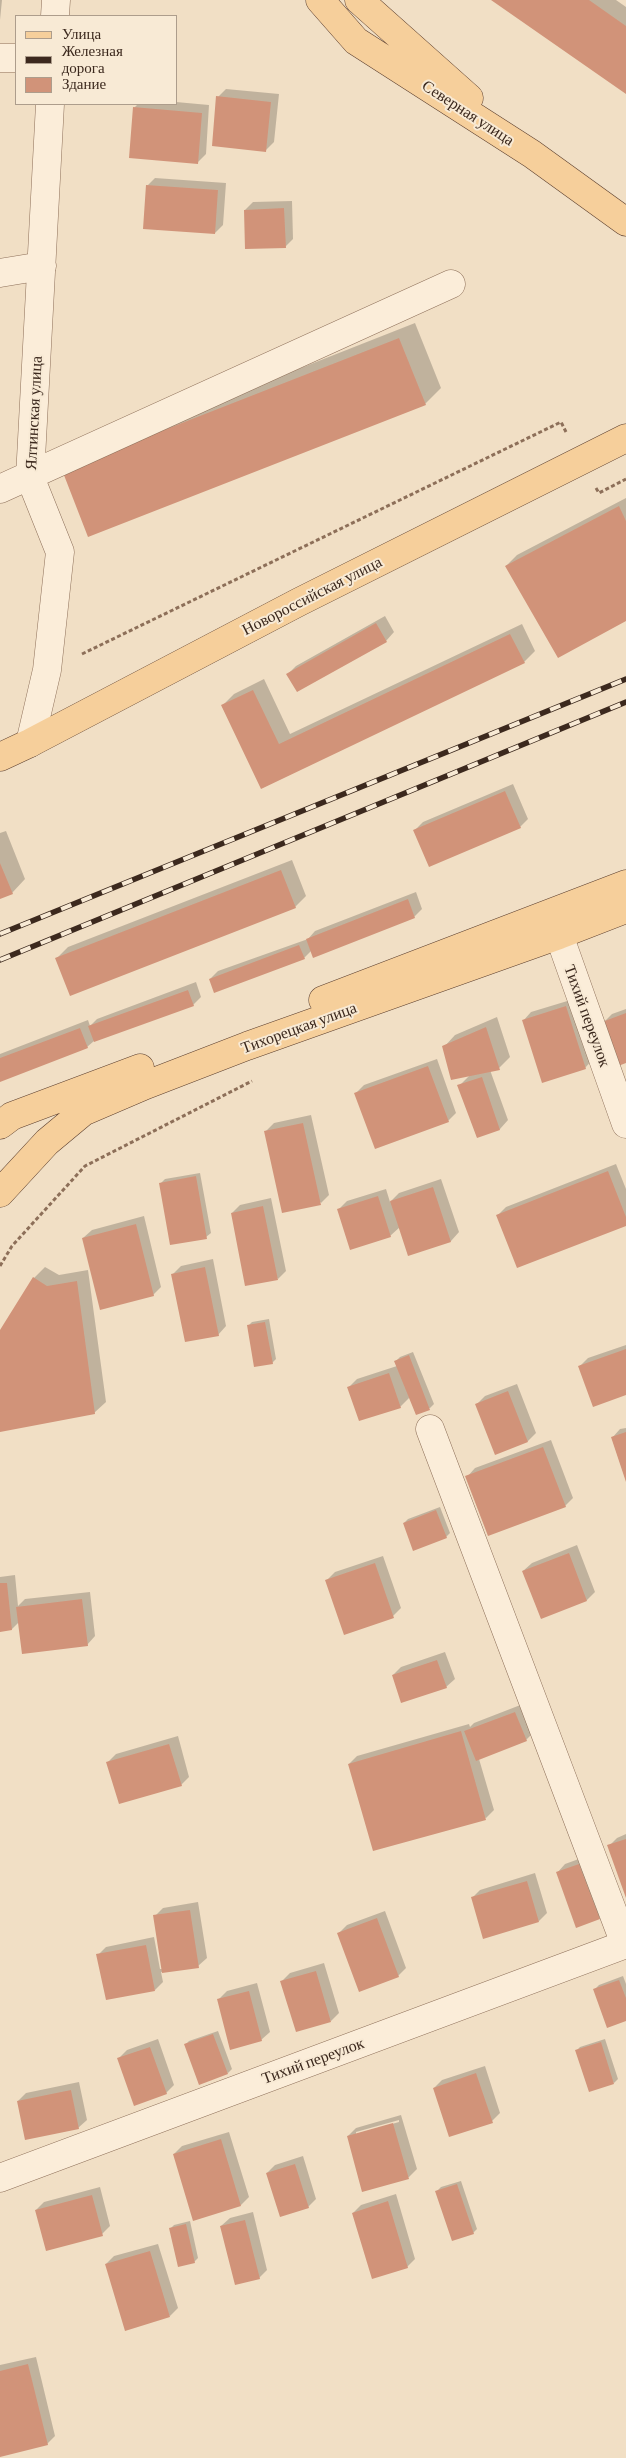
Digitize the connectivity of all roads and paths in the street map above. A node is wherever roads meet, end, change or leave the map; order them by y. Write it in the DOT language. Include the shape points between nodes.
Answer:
graph roads {
  1 [pos="56,0"];
  2 [pos="320,0"];
  3 [pos="359,0"];
  4 [pos="55,15"];
  5 [pos="0,58"];
  6 [pos="15,58"];
  7 [pos="50,105"];
  8 [pos="532,154"];
  9 [pos="625,222"];
  10 [pos="42,266"];
  11 [pos="0,273"];
  12 [pos="451,284"];
  13 [pos="626,418"];
  14 [pos="626,438"];
  15 [pos="580,461"];
  16 [pos="30,477"];
  17 [pos="626,480"];
  18 [pos="0,489"];
  19 [pos="47,670"];
  20 [pos="30,743"];
  21 [pos="0,757"];
  22 [pos="626,884"];
  23 [pos="626,910"];
  24 [pos="560,936"];
  25 [pos="260,1077"];
  26 [pos="626,1124"];
  27 [pos="0,1125"];
  28 [pos="0,1193"];
  29 [pos="0,1266"];
  30 [pos="430,1430"];
  31 [pos="626,1944"];
  32 [pos="0,2178"];
  1 -- 4 [label="street"];
  2 -- 8 [label="main road, Северная улица" via="356,41"];
  3 -- 8 [label="main road"];
  5 -- 6 [label="street"];
  7 -- 10 [label="street, Ялтинская улица"];
  8 -- 9 [label="main road, Северная улица"];
  10 -- 11 [label="street"];
  10 -- 16 [label="street, Ялтинская улица"];
  12 -- 16 [label="street"];
  13 -- 15 [label="main road"];
  14 -- 15 [label="main road, Новороссийская улица"];
  15 -- 17 [label="path" via="599,493"];
  15 -- 19 [label="path" via="562,422"];
  15 -- 20 [label="main road, Новороссийская улица"];
  16 -- 18 [label="street"];
  16 -- 19 [label="street, Ялтинская улица" via="60,552"];
  19 -- 20 [label="street, Ялтинская улица"];
  20 -- 21 [label="main road, Новороссийская улица"];
  22 -- 27 [label="main road, Тихорецкая улица" via="12,1116"];
  23 -- 24 [label="main road, Тихорецкая улица"];
  24 -- 26 [label="street, Тихий переулок"];
  24 -- 28 [label="main road, Тихорецкая улица" via="247,1046 83,1112 47,1142"];
  25 -- 29 [label="path" via="85,1166 12,1246"];
  30 -- 31 [label="street"];
  31 -- 32 [label="street, Тихий переулок"];
}
